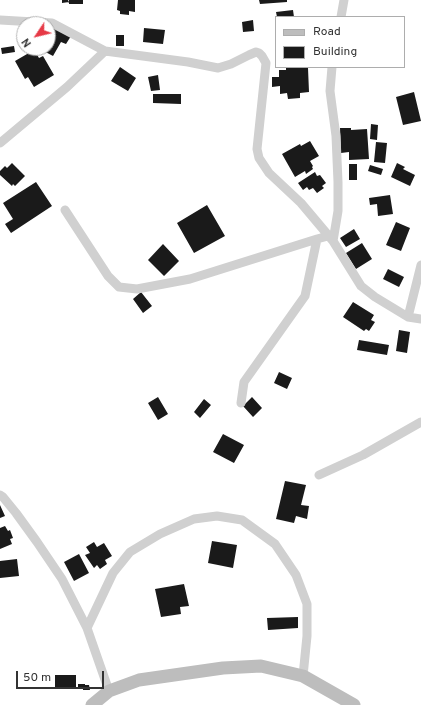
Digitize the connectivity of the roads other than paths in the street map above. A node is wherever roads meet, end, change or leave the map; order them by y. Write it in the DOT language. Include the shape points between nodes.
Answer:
graph roads {
  1 [pos="344,0"];
  2 [pos="341,16"];
  3 [pos="0,20"];
  4 [pos="105,51"];
  5 [pos="332,68"];
  6 [pos="0,143"];
  7 [pos="65,210"];
  8 [pos="317,239"];
  9 [pos="331,239"];
  10 [pos="421,265"];
  11 [pos="408,317"];
  12 [pos="421,319"];
  13 [pos="241,403"];
  14 [pos="421,422"];
  15 [pos="319,475"];
  16 [pos="0,495"];
  17 [pos="87,628"];
  18 [pos="303,676"];
  19 [pos="109,691"];
  20 [pos="92,705"];
  21 [pos="354,705"];
  1 -- 2 [label="street"];
  3 -- 4 [label="street" via="52,23"];
  4 -- 6 [label="street" via="67,87"];
  4 -- 9 [label="street" via="218,68 256,52 260,53 266,63 258,158"];
  5 -- 9 [label="street" via="330,91 336,136 338,211"];
  7 -- 8 [label="street" via="108,276 119,286 137,289 190,279"];
  8 -- 9 [label="street"];
  8 -- 13 [label="street" via="305,296 244,382"];
  9 -- 11 [label="street" via="361,286"];
  10 -- 11 [label="street"];
  11 -- 12 [label="street"];
  14 -- 15 [label="street" via="363,455"];
  16 -- 17 [label="street" via="16,513 62,579"];
  17 -- 18 [label="street" via="113,573 130,552 160,534 194,519 217,516 242,520 275,544 296,575 307,604"];
  17 -- 19 [label="street"];
  18 -- 19 [label="street" via="261,666 222,668 139,680"];
  18 -- 21 [label="street"];
  19 -- 20 [label="street"];
}
